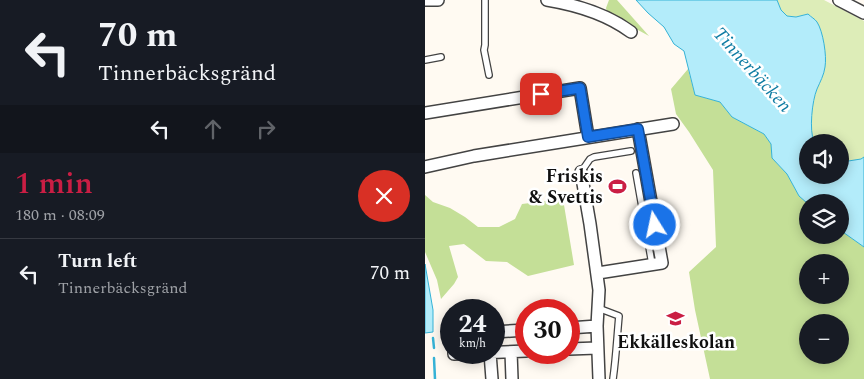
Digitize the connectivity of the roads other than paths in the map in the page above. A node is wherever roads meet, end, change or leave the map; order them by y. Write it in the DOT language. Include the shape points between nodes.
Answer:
graph roads {
  1 [pos="425,0"];
  2 [pos="438,0"];
  3 [pos="485,0"];
  4 [pos="547,0"];
  5 [pos="839,0"];
  6 [pos="864,13"];
  7 [pos="631,32"];
  8 [pos="441,57"];
  9 [pos="425,60"];
  10 [pos="489,75"];
  11 [pos="425,114"];
  12 [pos="673,124"];
  13 [pos="638,129"];
  14 [pos="588,137"];
  15 [pos="631,151"];
  16 [pos="425,167"];
  17 [pos="581,172"];
  18 [pos="636,173"];
  19 [pos="657,264"];
  20 [pos="598,273"];
  21 [pos="598,308"];
  22 [pos="597,326"];
  23 [pos="580,327"];
  24 [pos="597,348"];
  25 [pos="580,349"];
  26 [pos="505,352"];
  27 [pos="511,352"];
  28 [pos="515,352"];
  29 [pos="491,364"];
  30 [pos="492,379"];
  31 [pos="512,379"];
  32 [pos="599,379"];
  33 [pos="613,379"];
  1 -- 2 [label="street"];
  3 -- 10 [label="lane" via="484,50"];
  4 -- 7 [label="street" via="586,9"];
  5 -- 6 [label="street"];
  8 -- 9 [label="lane"];
  11 -- 14 [label="street" via="580,88"];
  12 -- 13 [label="street"];
  13 -- 14 [label="street"];
  13 -- 19 [label="street"];
  14 -- 16 [label="street"];
  15 -- 17 [label="lane" via="594,157"];
  17 -- 20 [label="street"];
  18 -- 19 [label="lane"];
  19 -- 20 [label="street"];
  20 -- 21 [label="street"];
  21 -- 22 [label="street"];
  21 -- 33 [label="lane" via="619,316"];
  22 -- 23 [label="street"];
  22 -- 24 [label="street"];
  24 -- 25 [label="street"];
  24 -- 32 [label="street"];
  26 -- 27 [label="street"];
  27 -- 28 [label="street"];
  27 -- 31 [label="street"];
  29 -- 30 [label="street"];
}
